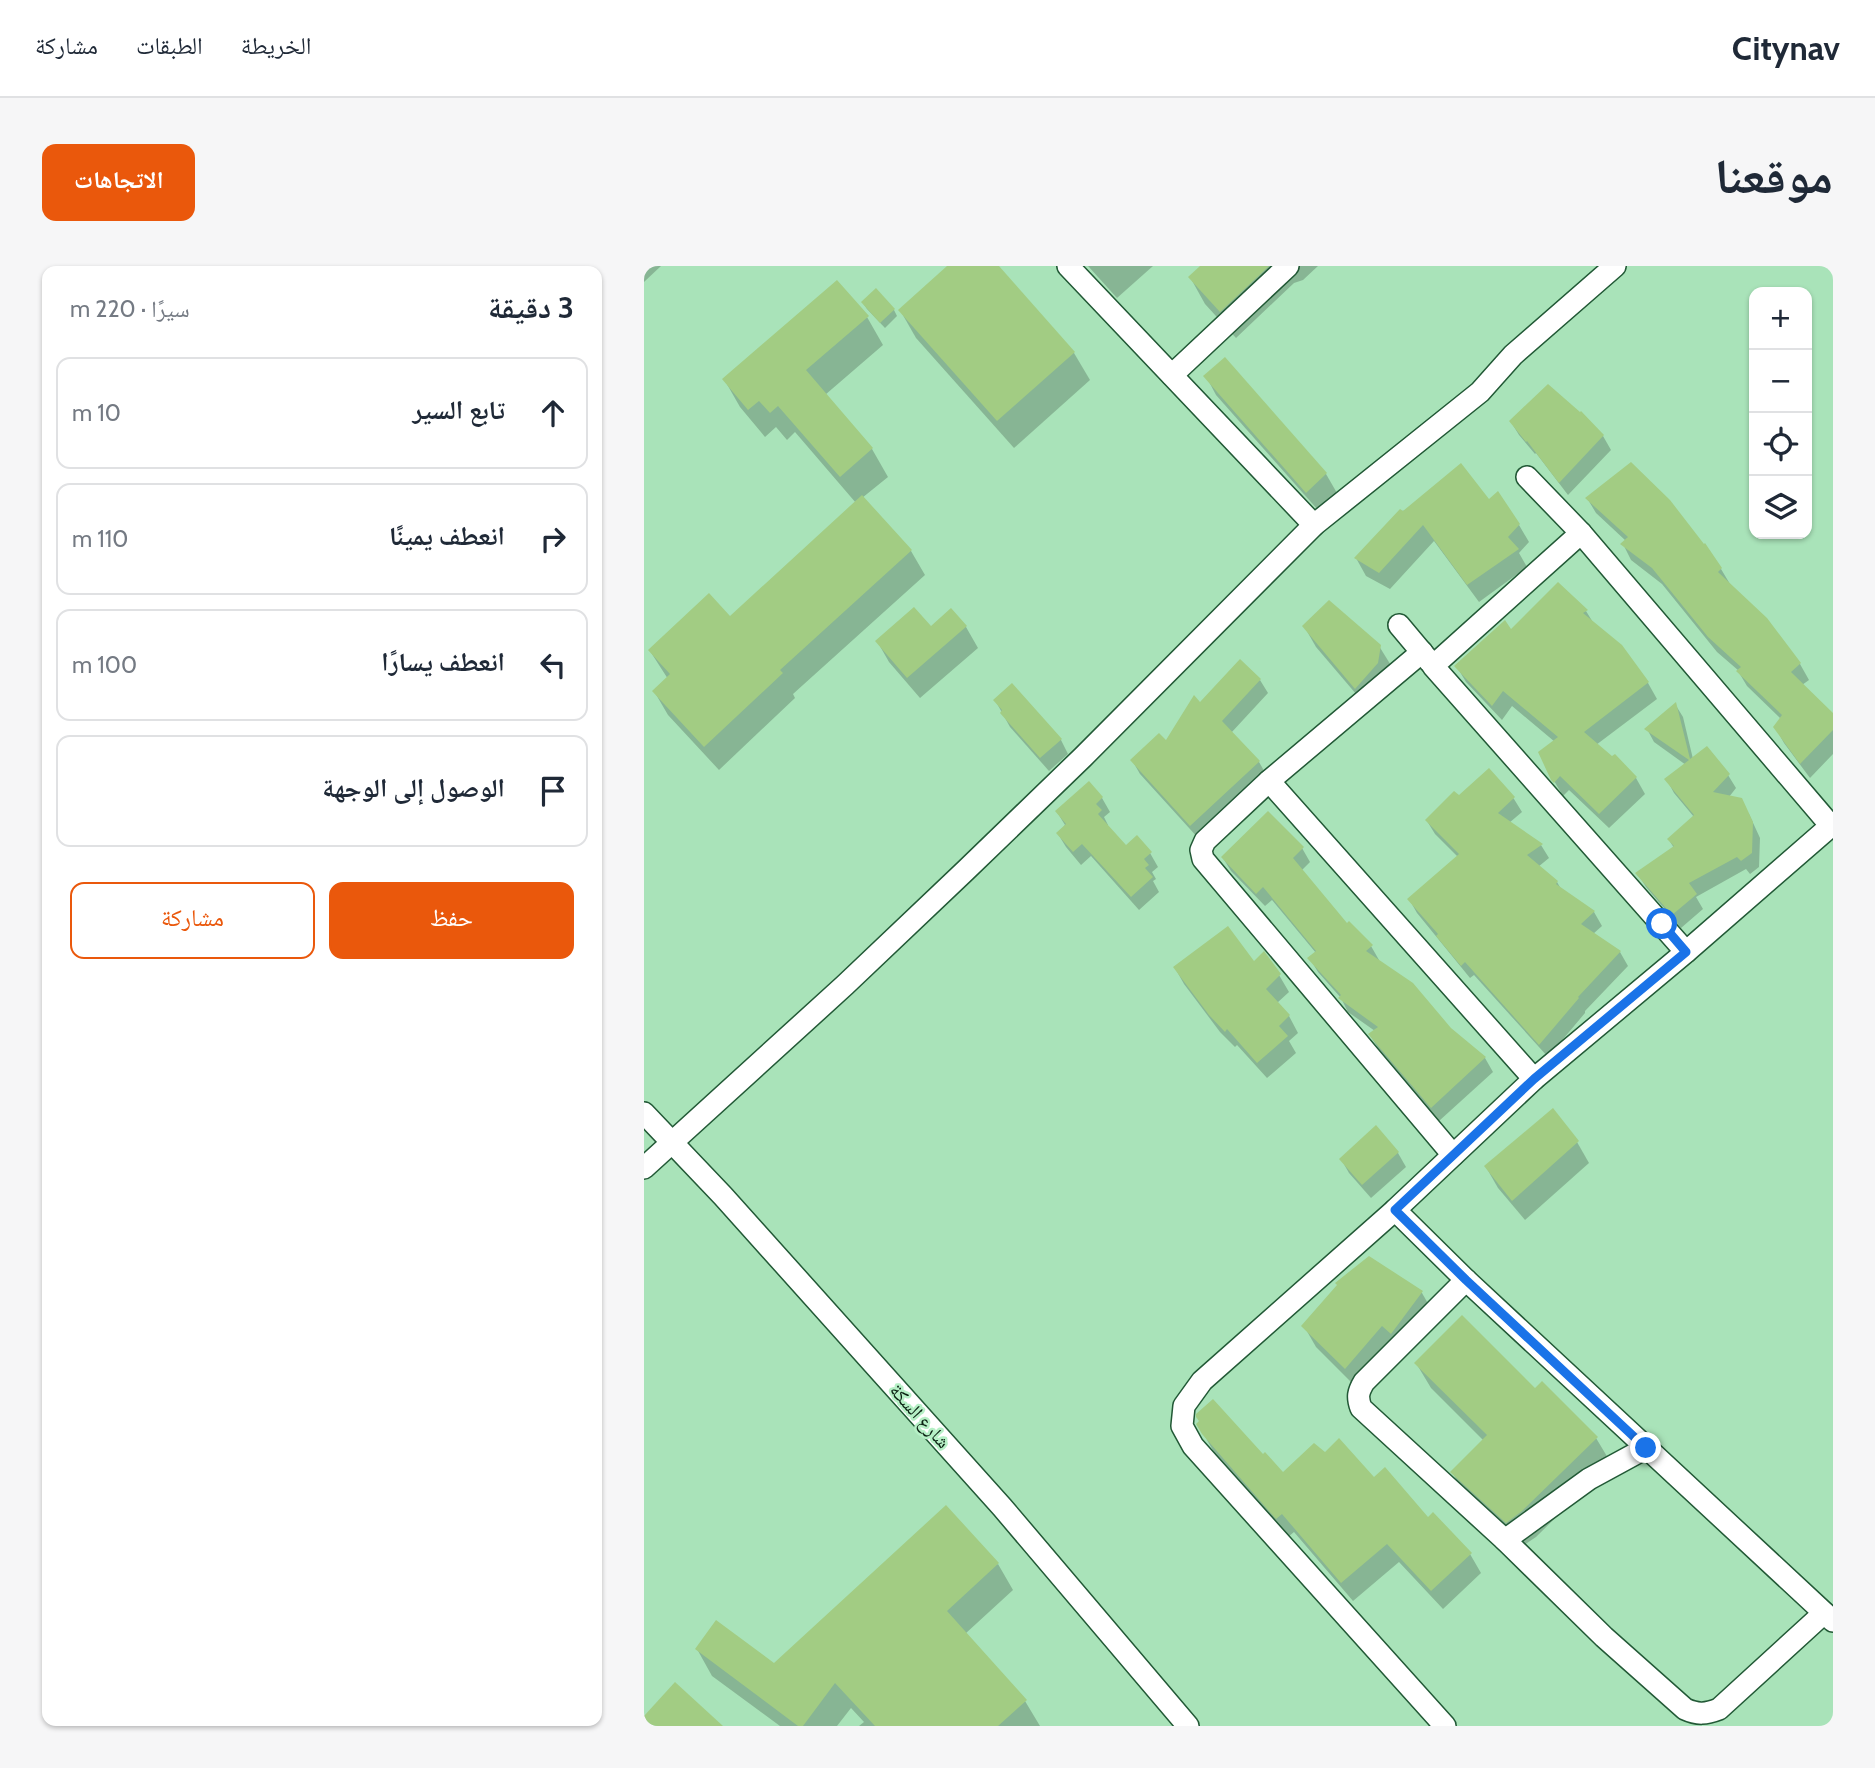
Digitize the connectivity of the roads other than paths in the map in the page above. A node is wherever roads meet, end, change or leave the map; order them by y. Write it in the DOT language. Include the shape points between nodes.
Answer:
graph roads {
  1 [pos="1068,266"];
  2 [pos="1289,266"];
  3 [pos="1615,266"];
  4 [pos="1172,375"];
  5 [pos="1527,477"];
  6 [pos="1314,525"];
  7 [pos="1581,533"];
  8 [pos="1399,625"];
  9 [pos="1428,659"];
  10 [pos="1269,781"];
  11 [pos="1832,825"];
  12 [pos="1686,952"];
  13 [pos="1534,1079"];
  14 [pos="644,1113"];
  15 [pos="672,1143"];
  16 [pos="1453,1156"];
  17 [pos="644,1168"];
  18 [pos="1395,1210"];
  19 [pos="1466,1280"];
  20 [pos="1646,1448"];
  21 [pos="1505,1540"];
  22 [pos="1828,1617"];
  23 [pos="1188,1726"];
  24 [pos="1444,1726"];
  1 -- 4 [label="street"];
  2 -- 4 [label="street"];
  3 -- 6 [label="street" via="1513,355 1480,392"];
  4 -- 6 [label="street"];
  5 -- 7 [label="street"];
  6 -- 15 [label="street" via="965,871"];
  7 -- 9 [label="street"];
  7 -- 11 [label="street"];
  8 -- 9 [label="street"];
  9 -- 10 [label="street"];
  9 -- 12 [label="street"];
  10 -- 13 [label="street"];
  10 -- 16 [label="street" via="1205,841 1203,859"];
  11 -- 12 [label="street"];
  12 -- 13 [label="street"];
  13 -- 16 [label="street"];
  14 -- 15 [label="street, شارع السكة"];
  15 -- 17 [label="street"];
  15 -- 23 [label="street, شارع السكة" via="1002,1507"];
  16 -- 18 [label="street"];
  18 -- 19 [label="street"];
  18 -- 24 [label="street" via="1202,1381 1184,1406 1182,1426 1194,1446"];
  19 -- 20 [label="street"];
  19 -- 21 [label="street" via="1364,1382 1357,1398 1361,1408"];
  20 -- 21 [label="street" via="1589,1479"];
  20 -- 22 [label="street"];
  21 -- 22 [label="street" via="1604,1637 1696,1714 1719,1709"];
}
